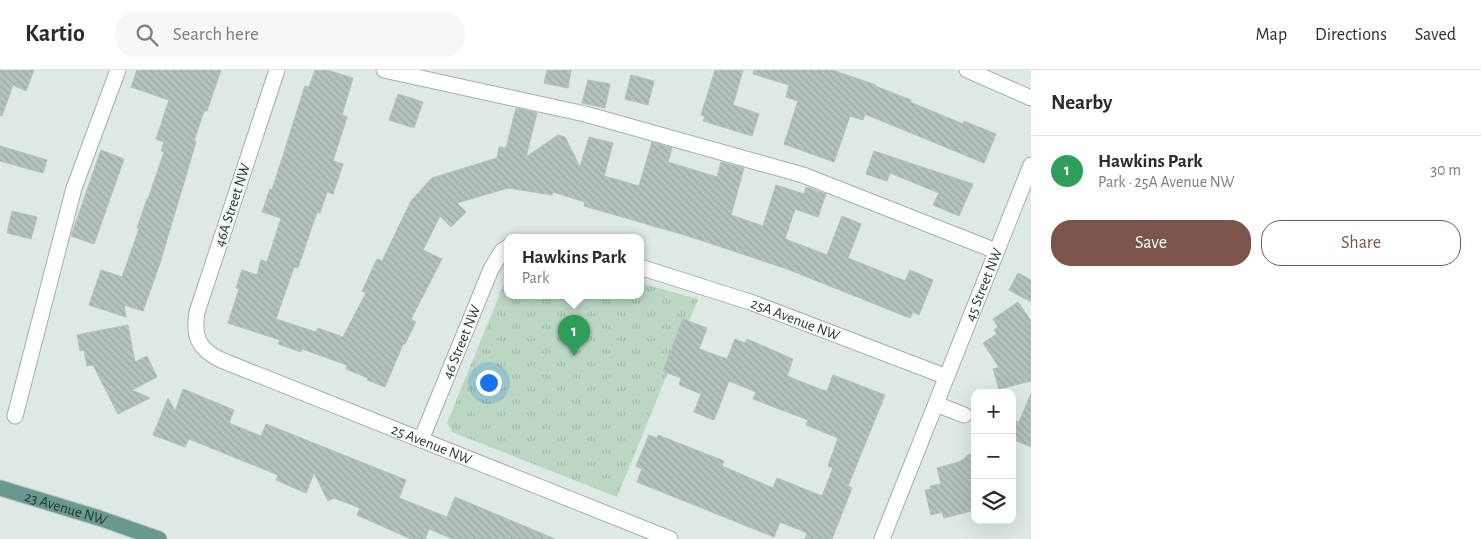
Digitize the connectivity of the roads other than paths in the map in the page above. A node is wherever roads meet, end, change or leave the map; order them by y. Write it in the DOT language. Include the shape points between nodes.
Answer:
graph roads {
  1 [pos="118,70"];
  2 [pos="277,70"];
  3 [pos="384,70"];
  4 [pos="967,70"];
  5 [pos="1031,98"];
  6 [pos="1031,165"];
  7 [pos="504,250"];
  8 [pos="996,251"];
  9 [pos="644,268"];
  10 [pos="199,342"];
  11 [pos="947,377"];
  12 [pos="936,404"];
  13 [pos="964,415"];
  14 [pos="15,416"];
  15 [pos="422,440"];
  16 [pos="0,488"];
  17 [pos="159,539"];
  18 [pos="670,539"];
  19 [pos="882,539"];
  1 -- 14 [label="street" via="74,188"];
  2 -- 10 [label="street, 46A Street NW" via="197,312 195,324"];
  3 -- 8 [label="street" via="585,114 803,175"];
  4 -- 5 [label="street"];
  6 -- 8 [label="street, 45 Street NW"];
  7 -- 15 [label="street, 46 Street NW" via="491,269"];
  8 -- 11 [label="street, 45 Street NW"];
  9 -- 11 [label="street, 25A Avenue NW" via="753,303"];
  10 -- 15 [label="street, 25 Avenue NW" via="212,356 221,360"];
  11 -- 12 [label="street, 45 Street NW"];
  12 -- 13 [label="street"];
  12 -- 19 [label="street, 45 Street NW"];
  15 -- 18 [label="street, 25 Avenue NW"];
  16 -- 17 [label="main road, 23 Avenue NW"];
}
